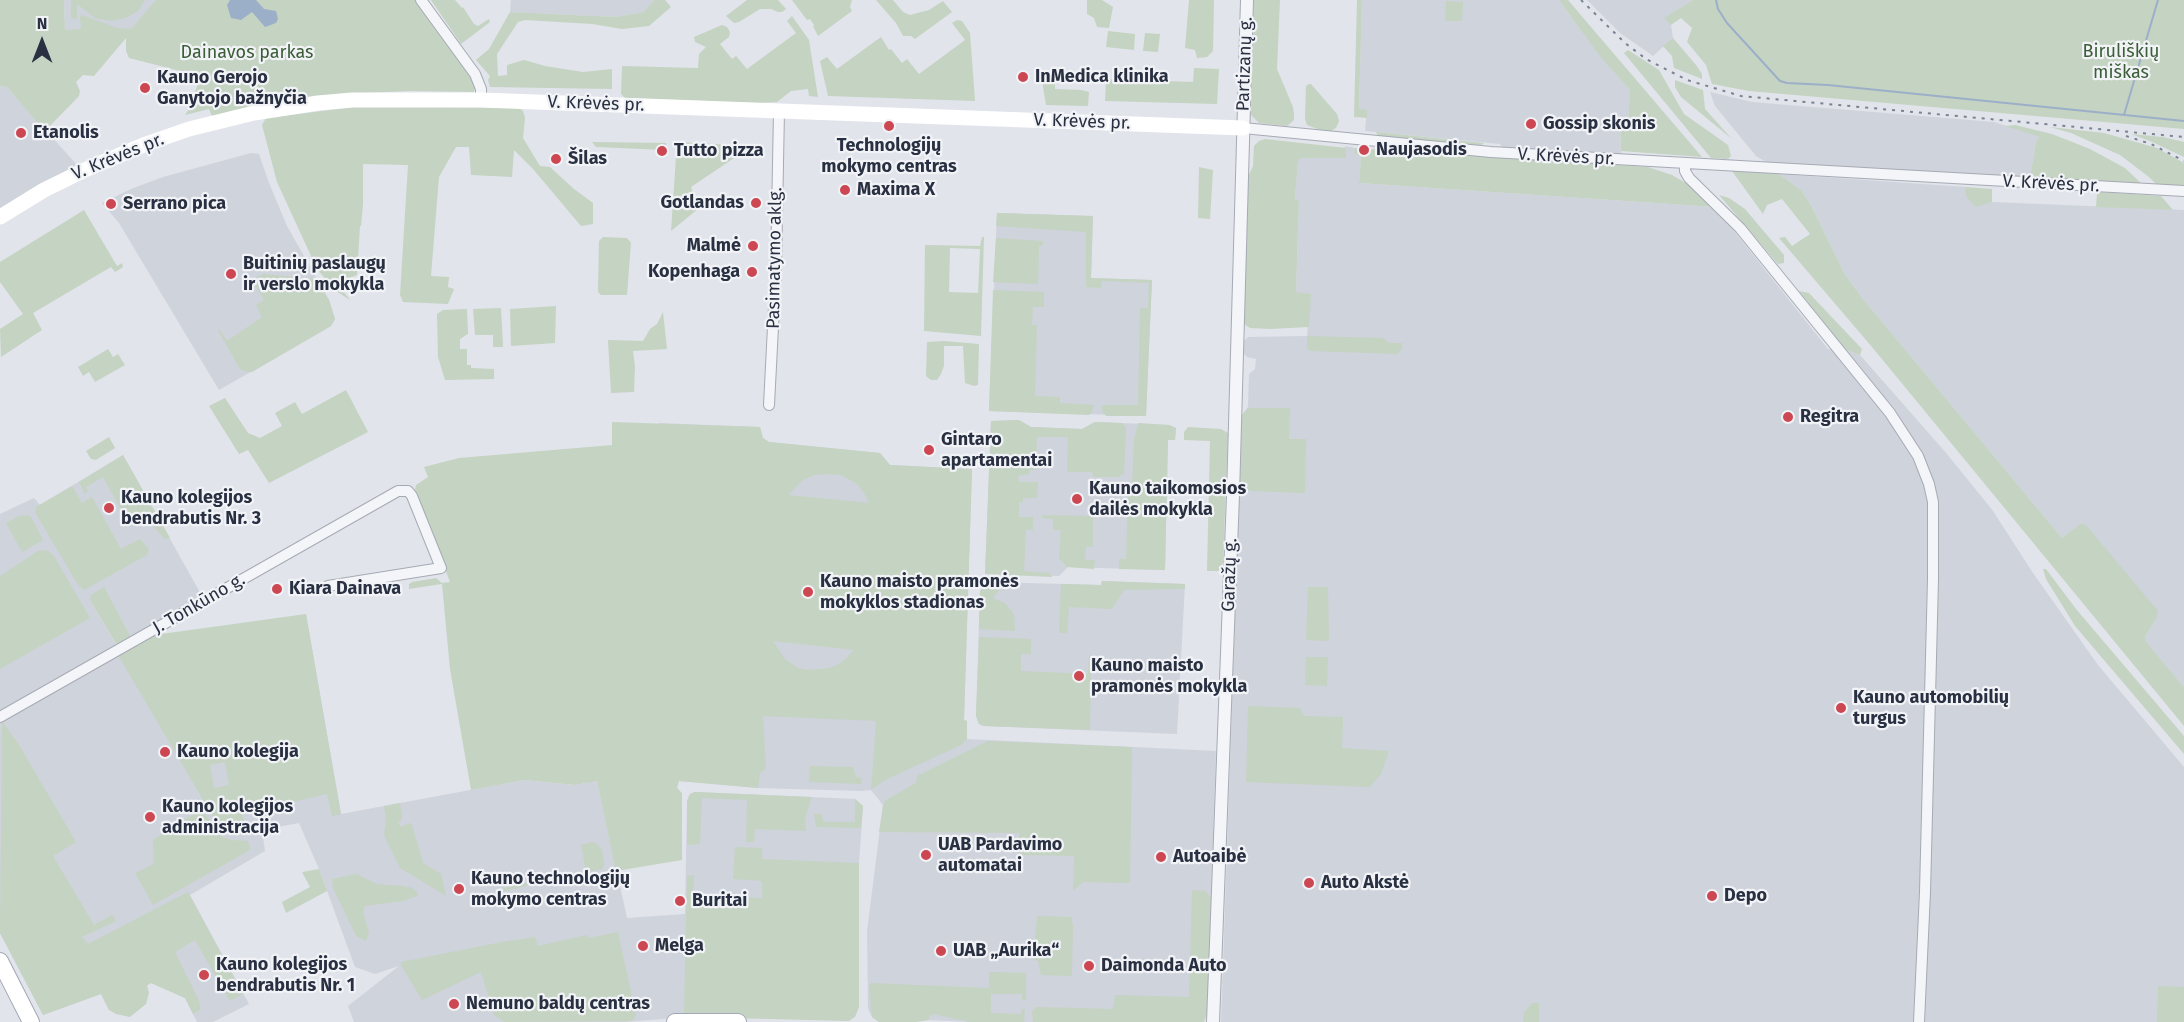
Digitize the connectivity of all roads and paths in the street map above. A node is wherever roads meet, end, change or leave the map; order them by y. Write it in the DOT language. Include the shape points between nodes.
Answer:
graph roads {
  1 [pos="421,0"];
  2 [pos="1247,0"];
  3 [pos="481,100"];
  4 [pos="778,111"];
  5 [pos="1243,128"];
  6 [pos="1685,163"];
  7 [pos="2184,191"];
  8 [pos="0,217"];
  9 [pos="769,405"];
  10 [pos="328,586"];
  11 [pos="0,717"];
  12 [pos="0,962"];
  13 [pos="31,1022"];
  14 [pos="675,1022"];
  15 [pos="705,1022"];
  16 [pos="738,1022"];
  17 [pos="1213,1022"];
  18 [pos="1919,1022"];
  1 -- 3 [label="street" via="475,74"];
  2 -- 5 [label="street, Partizanų g."];
  3 -- 4 [label="main road, V. Krėvės pr."];
  3 -- 8 [label="main road, V. Krėvės pr." via="352,100 254,113 189,129 123,153 44,190"];
  4 -- 5 [label="main road, V. Krėvės pr."];
  4 -- 9 [label="street, Pasimatymo aklg." via="776,278"];
  5 -- 6 [label="street, V. Krėvės pr." via="1491,152"];
  5 -- 17 [label="street, Garažų g."];
  6 -- 7 [label="street, V. Krėvės pr."];
  6 -- 18 [label="street" via="1689,178 1740,228 1890,413 1913,447 1934,502"];
  10 -- 11 [label="street, J. Tonkūno g." via="441,568 408,491 398,491"];
  12 -- 13 [label="main road"];
  14 -- 15 [label="main road"];
  15 -- 16 [label="main road"];
}
